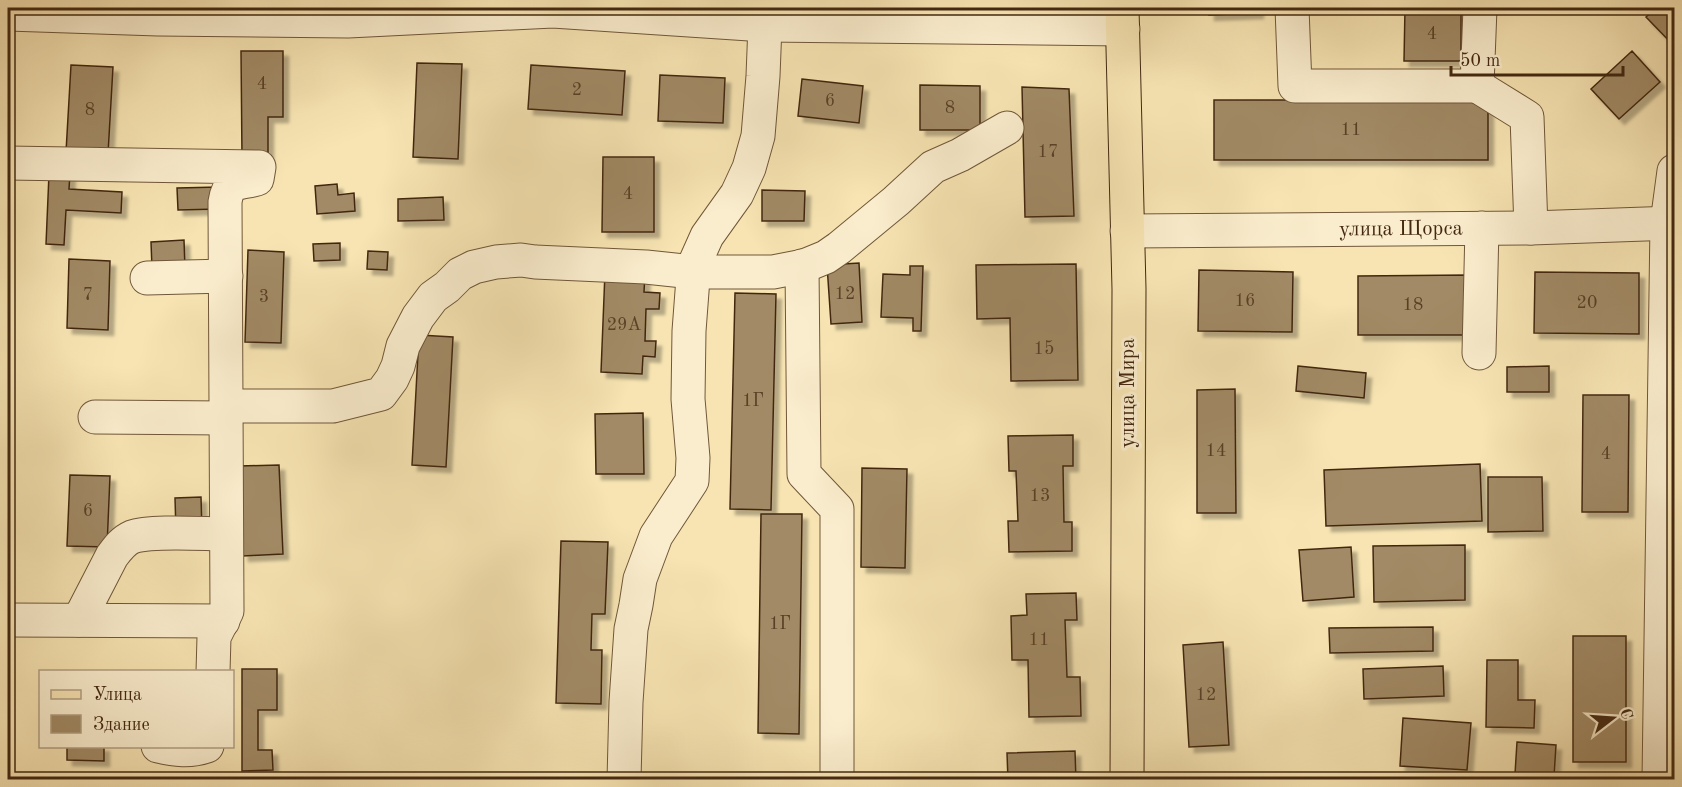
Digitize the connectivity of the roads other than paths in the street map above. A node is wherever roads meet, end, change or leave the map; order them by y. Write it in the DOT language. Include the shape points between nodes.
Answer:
graph roads {
  1 [pos="1292,8"];
  2 [pos="1480,8"];
  3 [pos="553,9"];
  4 [pos="158,13"];
  5 [pos="8,14"];
  6 [pos="349,14"];
  7 [pos="993,17"];
  8 [pos="1123,18"];
  9 [pos="765,25"];
  10 [pos="1477,86"];
  11 [pos="1006,128"];
  12 [pos="8,163"];
  13 [pos="1674,171"];
  14 [pos="1671,223"];
  15 [pos="1482,228"];
  16 [pos="1531,228"];
  17 [pos="1127,231"];
  18 [pos="802,266"];
  19 [pos="693,273"];
  20 [pos="226,276"];
  21 [pos="147,278"];
  22 [pos="1479,353"];
  23 [pos="226,412"];
  24 [pos="94,417"];
  25 [pos="226,534"];
  26 [pos="8,620"];
  27 [pos="79,620"];
  28 [pos="223,621"];
  29 [pos="213,670"];
  30 [pos="165,748"];
  31 [pos="204,748"];
  32 [pos="624,780"];
  33 [pos="837,780"];
  34 [pos="1127,780"];
  35 [pos="1659,780"];
  1 -- 10 [label="street" via="1294,86"];
  2 -- 10 [label="street"];
  3 -- 6 [label="street"];
  3 -- 9 [label="street"];
  4 -- 5 [label="street"];
  4 -- 6 [label="street"];
  7 -- 8 [label="street"];
  7 -- 9 [label="street"];
  8 -- 17 [label="main road, улица Мира"];
  9 -- 19 [label="street" via="758,136 752,158 737,194 707,236"];
  10 -- 16 [label="street" via="1527,117"];
  11 -- 18 [label="street" via="933,167 839,248"];
  12 -- 20 [label="street" via="259,167 257,178 227,190"];
  13 -- 14 [label="street"];
  14 -- 16 [label="street, улица Щорса"];
  14 -- 35 [label="street"];
  15 -- 16 [label="street, улица Щорса"];
  15 -- 17 [label="street, улица Щорса"];
  15 -- 22 [label="street"];
  17 -- 34 [label="main road, улица Мира"];
  18 -- 19 [label="street" via="773,272"];
  18 -- 33 [label="street" via="804,474 837,509"];
  19 -- 23 [label="street" via="521,260 474,267 433,297 411,330 392,379 381,394 333,406"];
  19 -- 32 [label="street" via="688,399 692,481 656,536 640,579 631,629"];
  20 -- 21 [label="street"];
  20 -- 23 [label="street"];
  23 -- 24 [label="street"];
  23 -- 25 [label="street"];
  25 -- 27 [label="street" via="140,535 125,540 112,556"];
  25 -- 28 [label="street" via="227,611"];
  26 -- 27 [label="street"];
  27 -- 28 [label="street"];
  28 -- 29 [label="street" via="214,637"];
  30 -- 31 [label="street"];
}
